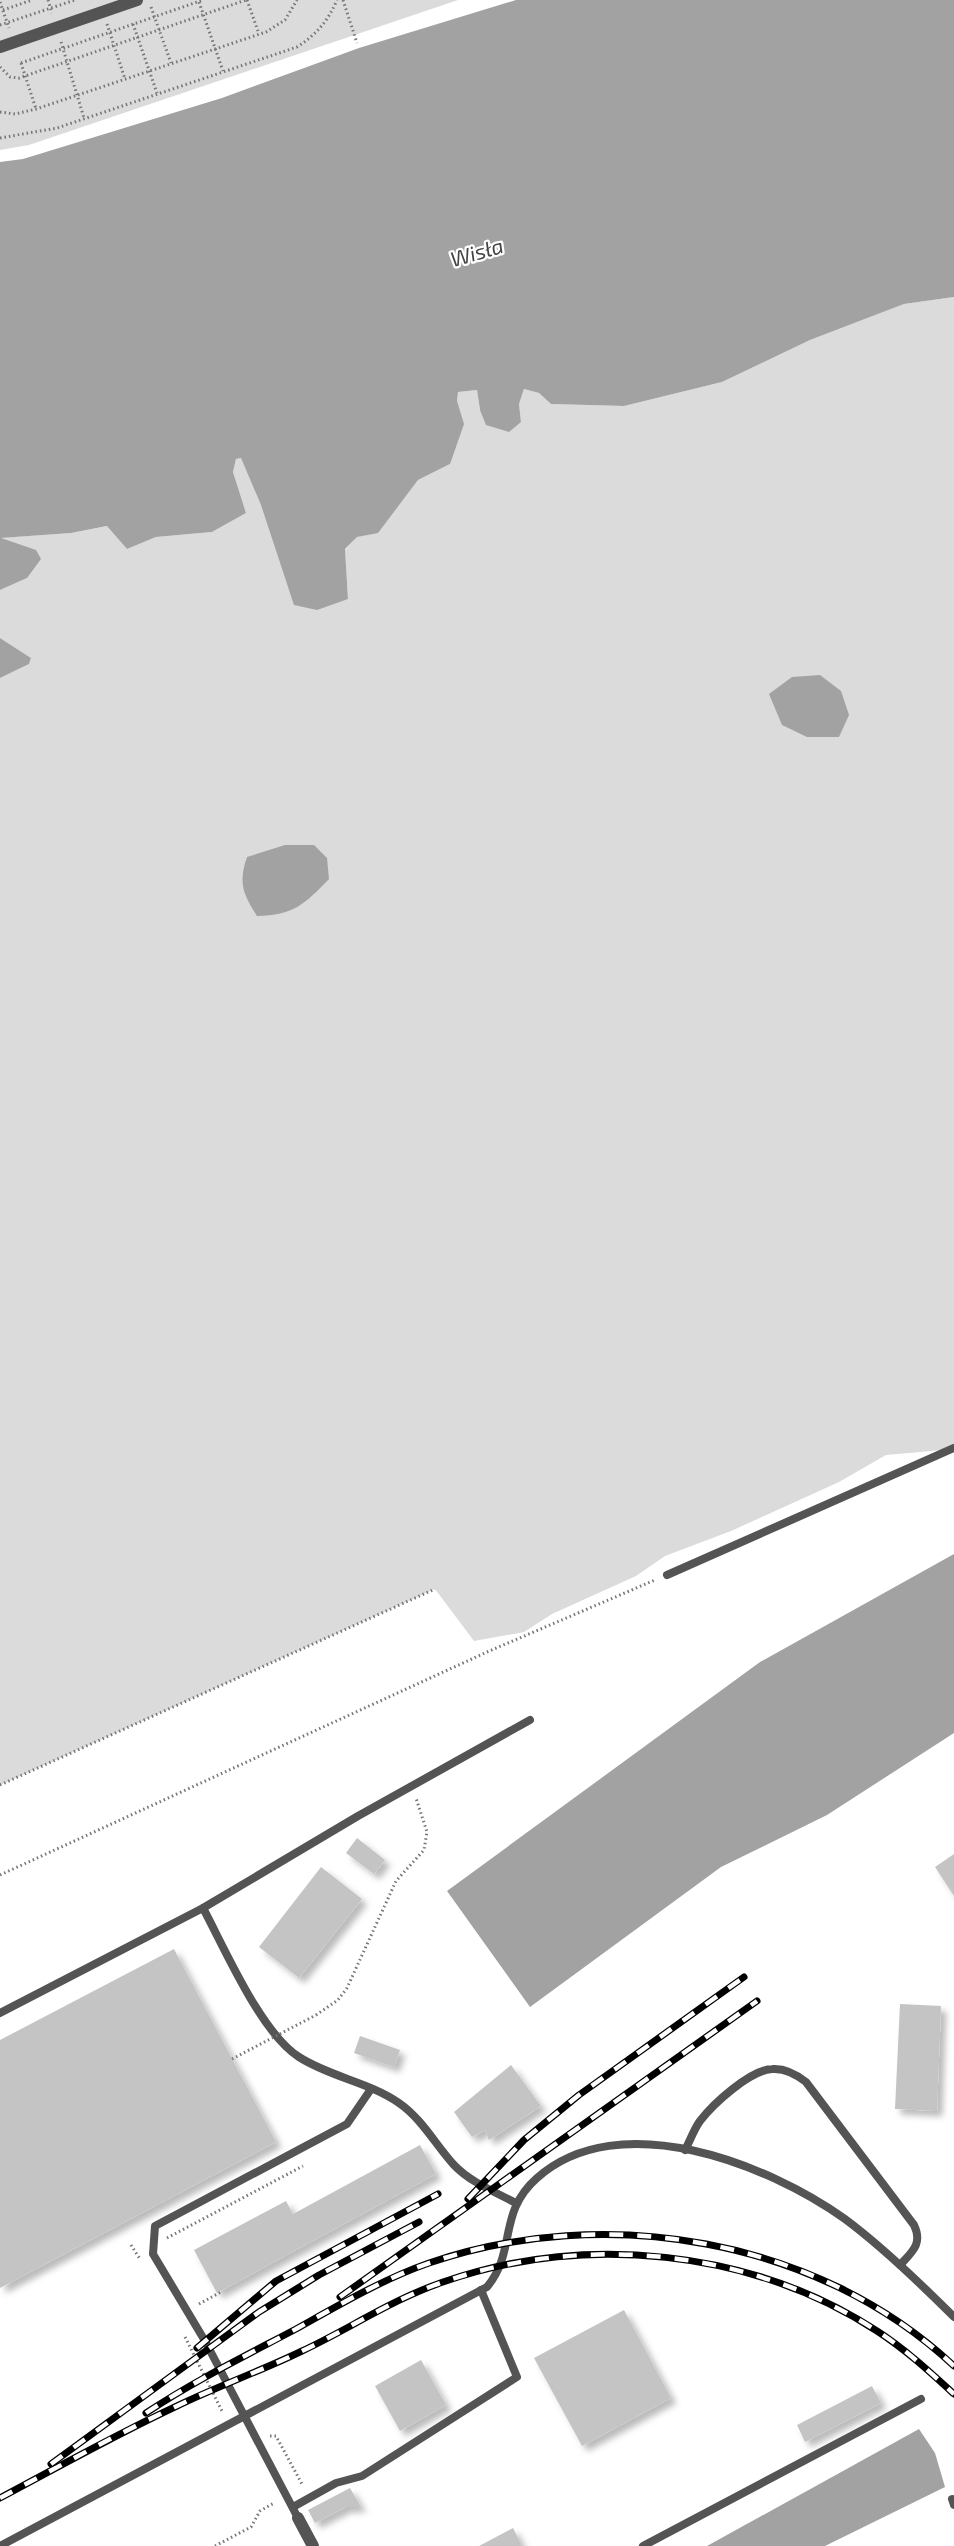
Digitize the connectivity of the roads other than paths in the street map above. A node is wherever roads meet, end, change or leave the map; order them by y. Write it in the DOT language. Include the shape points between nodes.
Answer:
graph roads {
  1 [pos="131,2"];
  2 [pos="0,47"];
  3 [pos="954,1448"];
  4 [pos="667,1575"];
  5 [pos="530,1720"];
  6 [pos="202,1908"];
  7 [pos="0,2013"];
  8 [pos="371,2089"];
  9 [pos="685,2150"];
  10 [pos="516,2202"];
  11 [pos="900,2265"];
  12 [pos="481,2290"];
  13 [pos="954,2317"];
  14 [pos="921,2399"];
  15 [pos="243,2417"];
  16 [pos="295,2512"];
  17 [pos="13,2543"];
  18 [pos="0,2546"];
  19 [pos="313,2546"];
  20 [pos="643,2546"];
  1 -- 2 [label="street"];
  3 -- 4 [label="lane"];
  5 -- 6 [label="lane"];
  6 -- 7 [label="lane"];
  6 -- 8 [label="lane" via="281,2043 300,2058"];
  8 -- 10 [label="lane" via="399,2102 455,2166"];
  8 -- 15 [label="lane" via="347,2124 155,2226 153,2254 205,2341"];
  9 -- 10 [label="lane" via="625,2143 577,2153 537,2178"];
  9 -- 11 [label="lane" via="726,2161 790,2187 845,2219"];
  9 -- 11 [label="lane" via="699,2123 718,2101 757,2073 770,2069 796,2074 914,2225 918,2245"];
  10 -- 12 [label="lane" via="500,2266"];
  11 -- 13 [label="lane"];
  12 -- 15 [label="lane"];
  12 -- 16 [label="lane" via="517,2377 362,2476 336,2483"];
  14 -- 20 [label="lane"];
  15 -- 16 [label="lane"];
  15 -- 17 [label="lane"];
  16 -- 19 [label="street"];
  17 -- 18 [label="lane"];
}
